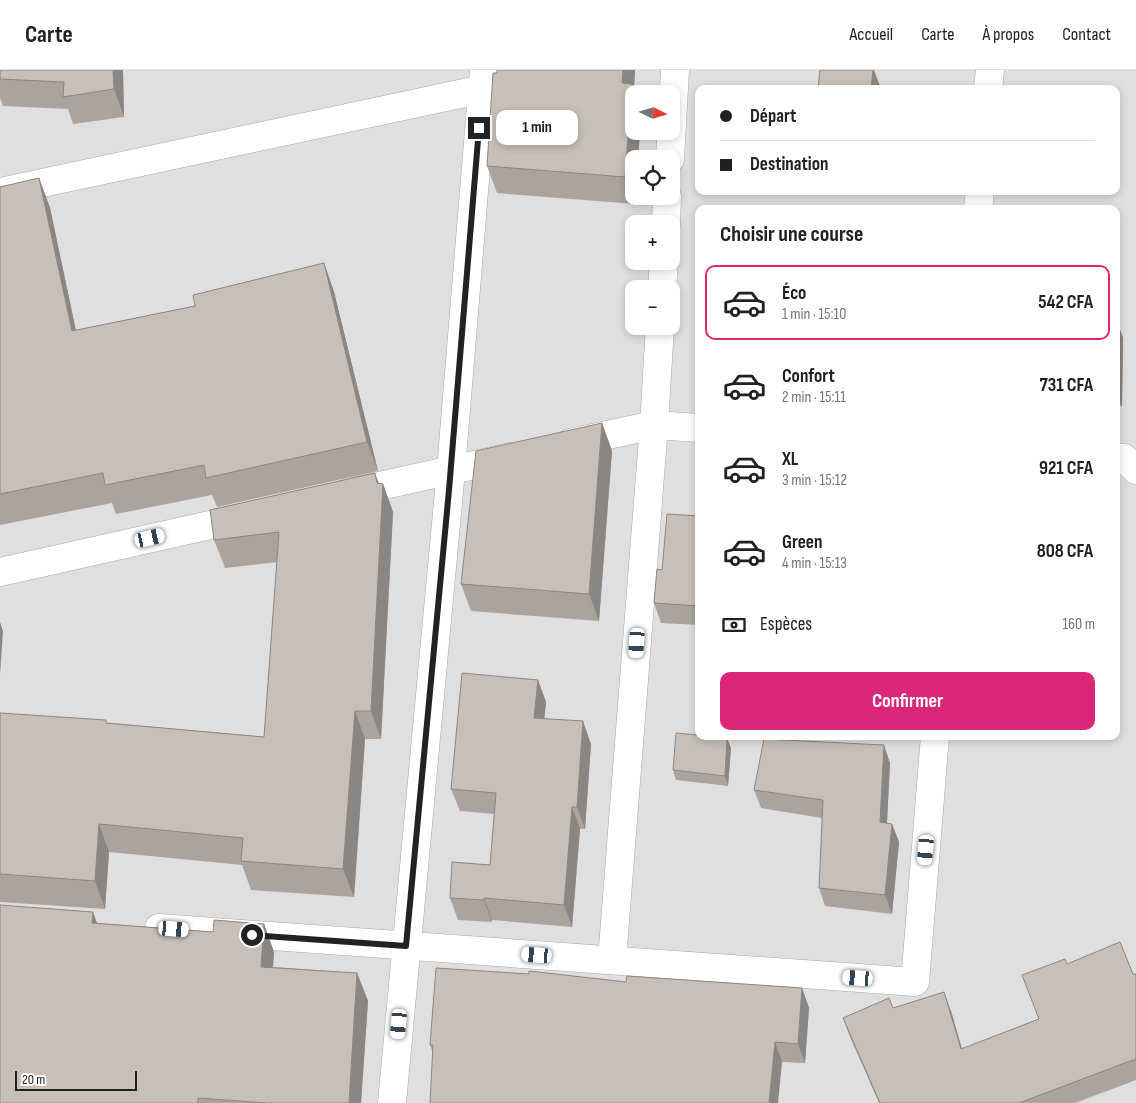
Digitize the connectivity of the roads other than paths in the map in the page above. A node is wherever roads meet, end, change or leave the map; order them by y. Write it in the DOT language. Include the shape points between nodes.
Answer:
graph roads {
  1 [pos="675,70"];
  2 [pos="990,70"];
  3 [pos="483,80"];
  4 [pos="988,85"];
  5 [pos="671,150"];
  6 [pos="0,192"];
  7 [pos="659,335"];
  8 [pos="654,424"];
  9 [pos="695,428"];
  10 [pos="1120,458"];
  11 [pos="451,470"];
  12 [pos="1136,470"];
  13 [pos="326,498"];
  14 [pos="278,509"];
  15 [pos="0,572"];
  16 [pos="935,740"];
  17 [pos="139,927"];
  18 [pos="406,946"];
  19 [pos="612,960"];
  20 [pos="392,1103"];
  1 -- 5 [label="street"];
  2 -- 4 [label="street"];
  3 -- 6 [label="street"];
  3 -- 11 [label="street"];
  7 -- 8 [label="street"];
  8 -- 9 [label="street"];
  8 -- 11 [label="street"];
  8 -- 19 [label="street"];
  10 -- 12 [label="street"];
  11 -- 13 [label="street"];
  11 -- 18 [label="street"];
  14 -- 15 [label="street"];
  16 -- 19 [label="street" via="915,982"];
  17 -- 18 [label="street"];
  18 -- 19 [label="street"];
  18 -- 20 [label="street"];
}
